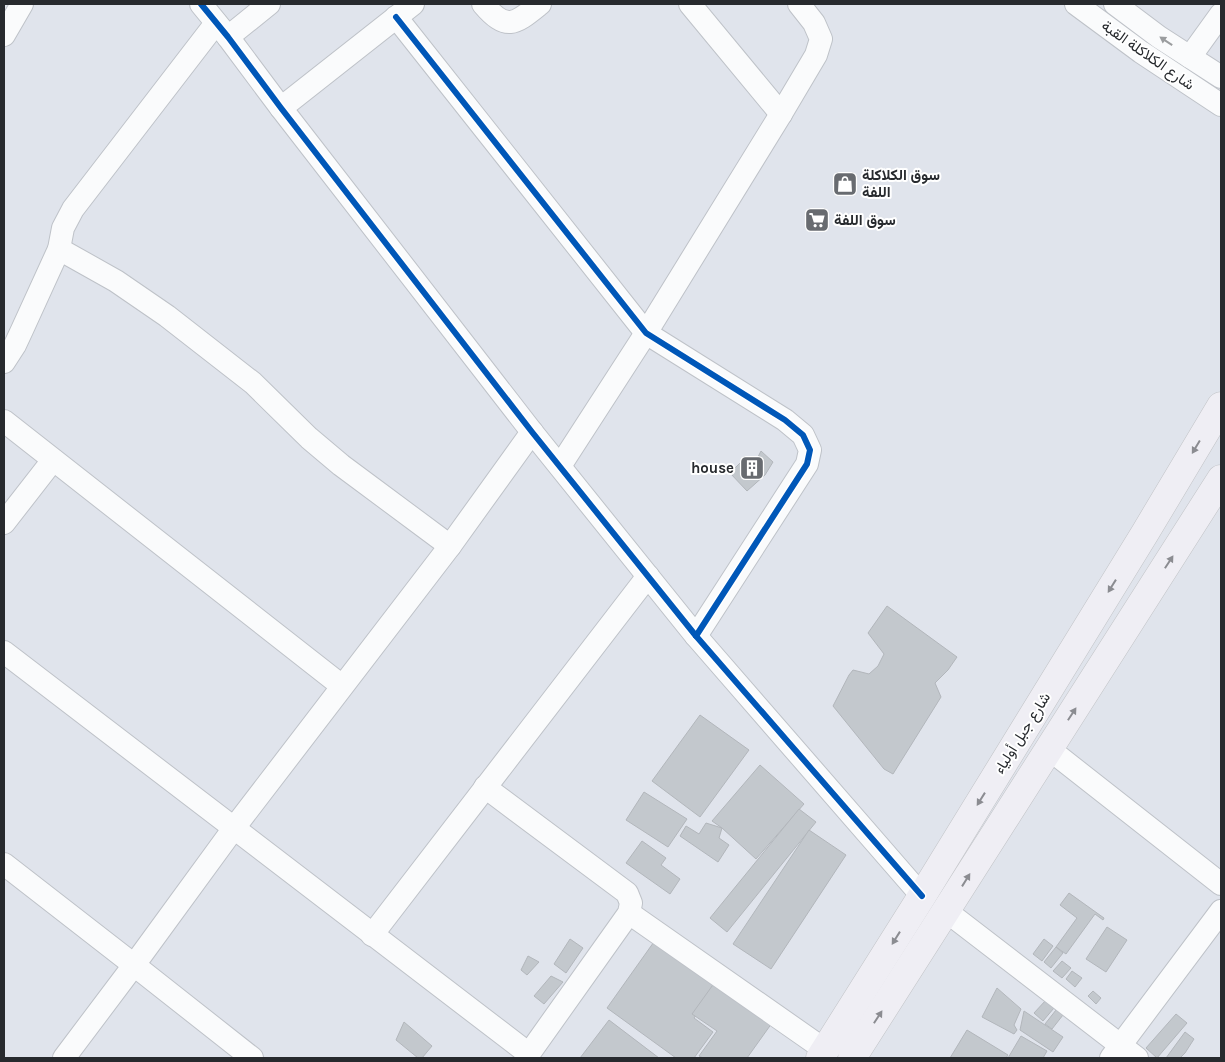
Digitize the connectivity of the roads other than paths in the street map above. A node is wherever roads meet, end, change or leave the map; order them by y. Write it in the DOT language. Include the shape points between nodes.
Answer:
graph roads {
  1 [pos="22,4"];
  2 [pos="200,4"];
  3 [pos="269,4"];
  4 [pos="483,4"];
  5 [pos="540,4"];
  6 [pos="690,4"];
  7 [pos="800,4"];
  8 [pos="1076,4"];
  9 [pos="1115,4"];
  10 [pos="404,10"];
  11 [pos="1221,14"];
  12 [pos="222,30"];
  13 [pos="4,35"];
  14 [pos="1190,57"];
  15 [pos="1221,77"];
  16 [pos="1221,105"];
  17 [pos="281,108"];
  18 [pos="781,114"];
  19 [pos="59,249"];
  20 [pos="646,333"];
  21 [pos="4,362"];
  22 [pos="1221,406"];
  23 [pos="4,421"];
  24 [pos="532,432"];
  25 [pos="53,460"];
  26 [pos="560,466"];
  27 [pos="1221,479"];
  28 [pos="4,524"];
  29 [pos="450,546"];
  30 [pos="648,576"];
  31 [pos="696,636"];
  32 [pos="4,652"];
  33 [pos="342,686"];
  34 [pos="1049,749"];
  35 [pos="485,787"];
  36 [pos="234,828"];
  37 [pos="4,864"];
  38 [pos="1221,884"];
  39 [pos="922,896"];
  40 [pos="946,911"];
  41 [pos="1221,911"];
  42 [pos="629,913"];
  43 [pos="372,935"];
  44 [pos="134,964"];
  45 [pos="822,1054"];
  46 [pos="1123,1054"];
  47 [pos="527,1056"];
  48 [pos="64,1058"];
  49 [pos="252,1058"];
  50 [pos="852,1058"];
  1 -- 13 [label="street"];
  2 -- 12 [label="street"];
  3 -- 12 [label="street"];
  4 -- 5 [label="street" via="502,22 514,22"];
  6 -- 18 [label="street"];
  7 -- 18 [label="street" via="821,39 816,55"];
  8 -- 16 [label="street, شارع الكلاكلة القبة"];
  14 -- 9 [label="street, شارع الكلاكلة القبة, one-way"];
  10 -- 17 [label="street"];
  10 -- 20 [label="street"];
  11 -- 14 [label="street"];
  12 -- 17 [label="street"];
  12 -- 19 [label="street" via="73,209 63,228"];
  14 -- 15 [label="street, شارع الكلاكلة القبة"];
  17 -- 24 [label="street"];
  18 -- 20 [label="street"];
  19 -- 21 [label="street"];
  19 -- 29 [label="street" via="116,281 167,316 253,383 340,465"];
  20 -- 26 [label="street"];
  20 -- 31 [label="street" via="785,420 803,436 810,450 807,464"];
  22 -- 39 [label="main road, شارع جبل أولياء, one-way"];
  23 -- 25 [label="street"];
  24 -- 26 [label="street"];
  24 -- 29 [label="street"];
  25 -- 28 [label="street"];
  25 -- 33 [label="street"];
  26 -- 30 [label="street"];
  34 -- 27 [label="main road, شارع جبل أولياء, one-way"];
  29 -- 33 [label="street"];
  30 -- 31 [label="street"];
  30 -- 35 [label="street"];
  31 -- 39 [label="street"];
  32 -- 36 [label="street"];
  33 -- 36 [label="street"];
  34 -- 38 [label="street"];
  40 -- 34 [label="main road, شارع جبل أولياء, one-way"];
  35 -- 42 [label="street" via="627,893 631,903"];
  35 -- 43 [label="street"];
  36 -- 43 [label="street"];
  36 -- 44 [label="street"];
  37 -- 44 [label="street"];
  39 -- 45 [label="main road, شارع جبل أولياء, one-way"];
  40 -- 46 [label="street"];
  50 -- 40 [label="main road, شارع جبل أولياء, one-way"];
  41 -- 46 [label="street"];
  42 -- 45 [label="street"];
  42 -- 47 [label="street"];
  43 -- 47 [label="street"];
  44 -- 48 [label="street"];
  44 -- 49 [label="street"];
}
